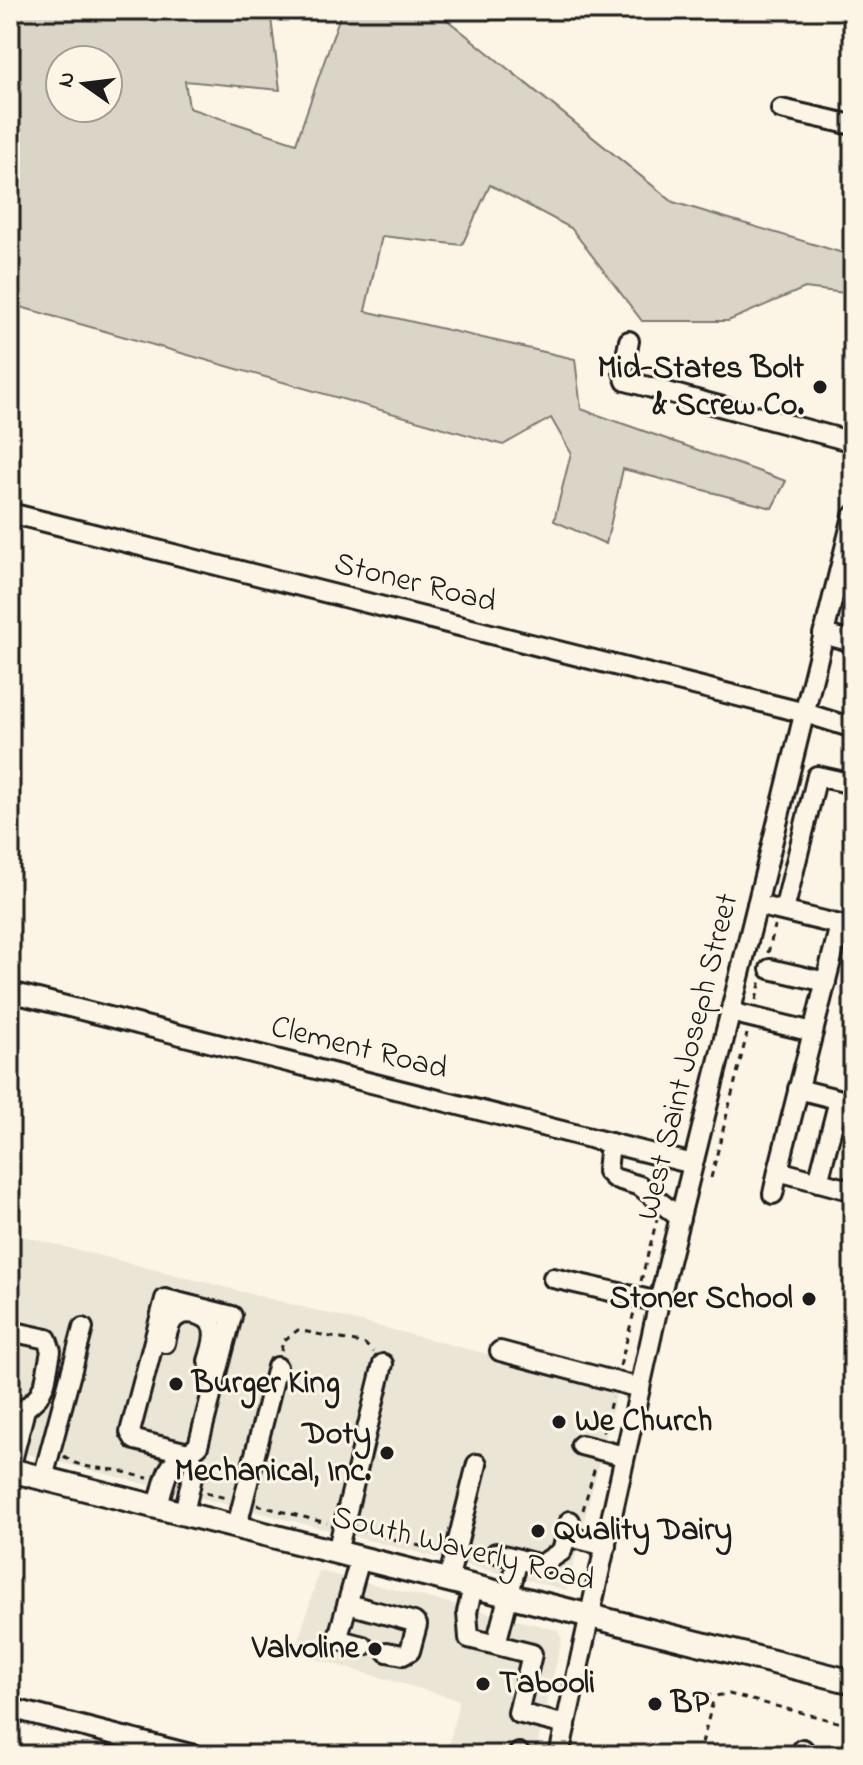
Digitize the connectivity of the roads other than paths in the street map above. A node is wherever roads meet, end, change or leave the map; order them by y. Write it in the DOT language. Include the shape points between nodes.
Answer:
graph roads {
  1 [pos="781,109"];
  2 [pos="853,125"];
  3 [pos="629,341"];
  4 [pos="853,442"];
  5 [pos="10,513"];
  6 [pos="853,516"];
  7 [pos="848,554"];
  8 [pos="834,592"];
  9 [pos="853,596"];
  10 [pos="823,634"];
  11 [pos="853,642"];
  12 [pos="805,713"];
  13 [pos="853,728"];
  14 [pos="790,770"];
  15 [pos="817,776"];
  16 [pos="853,784"];
  17 [pos="774,837"];
  18 [pos="801,843"];
  19 [pos="757,905"];
  20 [pos="781,910"];
  21 [pos="767,965"];
  22 [pos="826,982"];
  23 [pos="10,992"];
  24 [pos="730,1012"];
  25 [pos="813,1032"];
  26 [pos="798,1089"];
  27 [pos="846,1101"];
  28 [pos="610,1143"];
  29 [pos="693,1164"];
  30 [pos="778,1171"];
  31 [pos="818,1182"];
  32 [pos="853,1191"];
  33 [pos="773,1194"];
  34 [pos="680,1218"];
  35 [pos="553,1278"];
  36 [pos="659,1302"];
  37 [pos="83,1328"];
  38 [pos="10,1331"];
  39 [pos="500,1351"];
  40 [pos="383,1364"];
  41 [pos="277,1367"];
  42 [pos="640,1388"];
  43 [pos="581,1445"];
  44 [pos="188,1453"];
  45 [pos="624,1456"];
  46 [pos="477,1464"];
  47 [pos="10,1469"];
  48 [pos="43,1478"];
  49 [pos="158,1507"];
  50 [pos="184,1513"];
  51 [pos="237,1526"];
  52 [pos="606,1546"];
  53 [pos="337,1552"];
  54 [pos="496,1553"];
  55 [pos="360,1559"];
  56 [pos="518,1559"];
  57 [pos="448,1581"];
  58 [pos="473,1587"];
  59 [pos="509,1594"];
  60 [pos="348,1604"];
  61 [pos="590,1615"];
  62 [pos="496,1644"];
  63 [pos="363,1646"];
  64 [pos="387,1652"];
  65 [pos="853,1682"];
  66 [pos="10,1708"];
  67 [pos="566,1725"];
  68 [pos="194,1755"];
  69 [pos="559,1755"];
  1 -- 2 [label="street"];
  3 -- 4 [label="street" via="626,381"];
  5 -- 12 [label="street, Stoner Road"];
  6 -- 7 [label="street, West Saint Joseph Street"];
  7 -- 8 [label="street, West Saint Joseph Street"];
  8 -- 9 [label="street"];
  8 -- 10 [label="street, West Saint Joseph Street"];
  10 -- 11 [label="street"];
  10 -- 12 [label="street, West Saint Joseph Street"];
  12 -- 13 [label="street, Stoner Road"];
  12 -- 14 [label="street, West Saint Joseph Street"];
  14 -- 15 [label="street"];
  14 -- 17 [label="street, West Saint Joseph Street"];
  15 -- 16 [label="street"];
  15 -- 18 [label="street"];
  17 -- 18 [label="street"];
  17 -- 19 [label="street, West Saint Joseph Street"];
  18 -- 20 [label="street"];
  19 -- 20 [label="street"];
  19 -- 24 [label="street, West Saint Joseph Street"];
  20 -- 22 [label="street" via="840,925"];
  21 -- 22 [label="street"];
  22 -- 25 [label="street"];
  23 -- 28 [label="street, Clement Road"];
  24 -- 25 [label="street"];
  24 -- 29 [label="street, West Saint Joseph Street"];
  25 -- 26 [label="street"];
  26 -- 27 [label="street"];
  26 -- 30 [label="street"];
  27 -- 31 [label="street"];
  28 -- 29 [label="street, Clement Road"];
  28 -- 34 [label="street" via="607,1171 640,1186"];
  29 -- 34 [label="street, West Saint Joseph Street"];
  30 -- 31 [label="street"];
  30 -- 33 [label="street"];
  31 -- 32 [label="street"];
  34 -- 36 [label="street, West Saint Joseph Street"];
  35 -- 36 [label="street"];
  36 -- 42 [label="street, West Saint Joseph Street"];
  37 -- 48 [label="street"];
  38 -- 47 [label="street" via="47,1339 51,1351 45,1383 25,1409"];
  39 -- 42 [label="street"];
  40 -- 53 [label="street"];
  41 -- 51 [label="street"];
  42 -- 45 [label="street, West Saint Joseph Street"];
  43 -- 45 [label="street"];
  44 -- 44 [label="street" via="198,1446 232,1316 165,1299 130,1432 135,1440"];
  44 -- 49 [label="street" via="170,1466"];
  44 -- 50 [label="street" via="195,1464"];
  45 -- 52 [label="street, West Saint Joseph Street"];
  46 -- 57 [label="street"];
  47 -- 48 [label="main road, South Waverly Road"];
  48 -- 49 [label="main road, South Waverly Road"];
  49 -- 50 [label="main road, South Waverly Road"];
  50 -- 51 [label="main road, South Waverly Road"];
  51 -- 53 [label="main road, South Waverly Road"];
  52 -- 56 [label="street" via="568,1528 562,1551 541,1565"];
  52 -- 61 [label="street, West Saint Joseph Street"];
  53 -- 55 [label="main road, South Waverly Road"];
  54 -- 56 [label="street"];
  55 -- 57 [label="main road, South Waverly Road"];
  55 -- 60 [label="street"];
  56 -- 59 [label="street"];
  57 -- 58 [label="main road, South Waverly Road"];
  58 -- 59 [label="main road, South Waverly Road"];
  58 -- 62 [label="street" via="467,1612 469,1638"];
  59 -- 61 [label="main road, South Waverly Road"];
  59 -- 62 [label="street"];
  60 -- 63 [label="street" via="338,1637"];
  60 -- 64 [label="street" via="417,1625 410,1651"];
  61 -- 65 [label="main road, South Waverly Road"];
  61 -- 67 [label="street, West Saint Joseph Street"];
  62 -- 67 [label="street" via="532,1654 518,1713"];
  66 -- 68 [label="street"];
  67 -- 69 [label="street, West Saint Joseph Street"];
}
